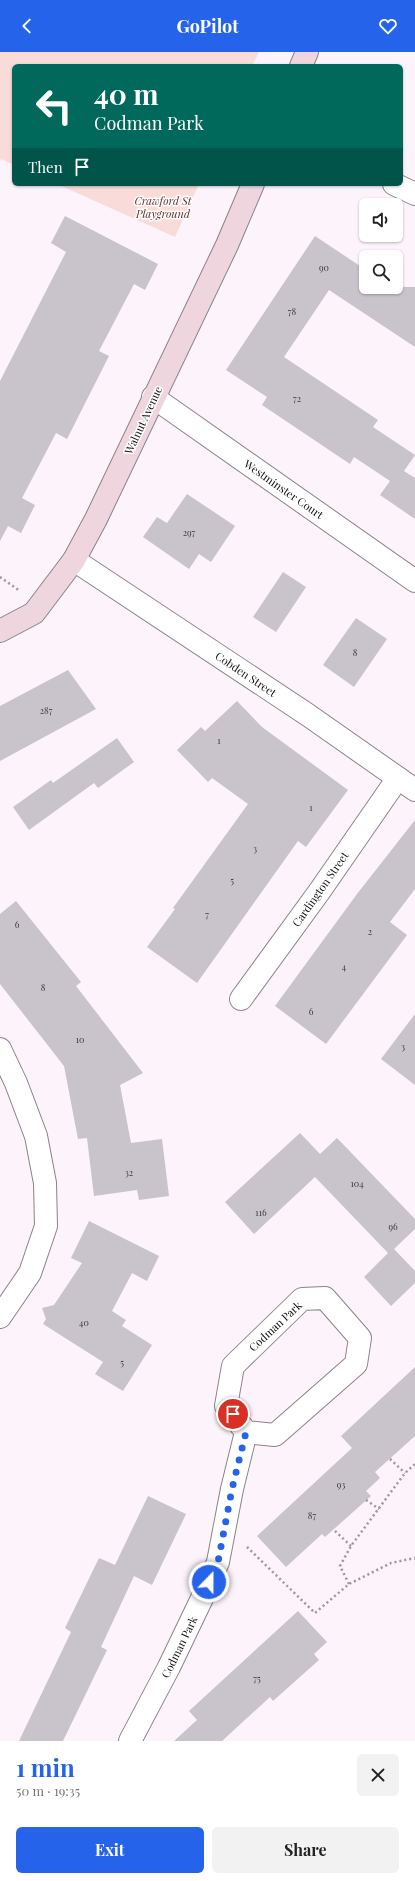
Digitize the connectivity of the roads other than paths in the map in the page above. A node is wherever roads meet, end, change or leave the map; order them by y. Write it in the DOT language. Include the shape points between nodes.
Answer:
graph roads {
  1 [pos="307,52"];
  2 [pos="302,64"];
  3 [pos="252,186"];
  4 [pos="398,186"];
  5 [pos="415,194"];
  6 [pos="154,397"];
  7 [pos="74,560"];
  8 [pos="415,581"];
  9 [pos="0,631"];
  10 [pos="398,778"];
  11 [pos="415,790"];
  12 [pos="241,999"];
  13 [pos="0,1049"];
  14 [pos="0,1317"];
  15 [pos="246,1432"];
  16 [pos="130,1741"];
  1 -- 2 [label="street"];
  3 -- 6 [label="street, Walnut Avenue" via="227,246"];
  4 -- 5 [label="street"];
  6 -- 7 [label="street, Walnut Avenue"];
  6 -- 8 [label="street, Westminster Court"];
  7 -- 9 [label="street, Walnut Avenue" via="34,613"];
  7 -- 10 [label="street, Cobden Street" via="308,715"];
  10 -- 11 [label="street, Cobden Street"];
  10 -- 12 [label="street, Cardington Street"];
  13 -- 14 [label="street" via="36,1136 45,1183 46,1226 30,1273"];
  15 -- 15 [label="street, Codman Park" via="275,1435 356,1364 360,1338 325,1298 302,1299 233,1366 226,1406"];
  15 -- 16 [label="street, Codman Park" via="218,1562 169,1667"];
}
